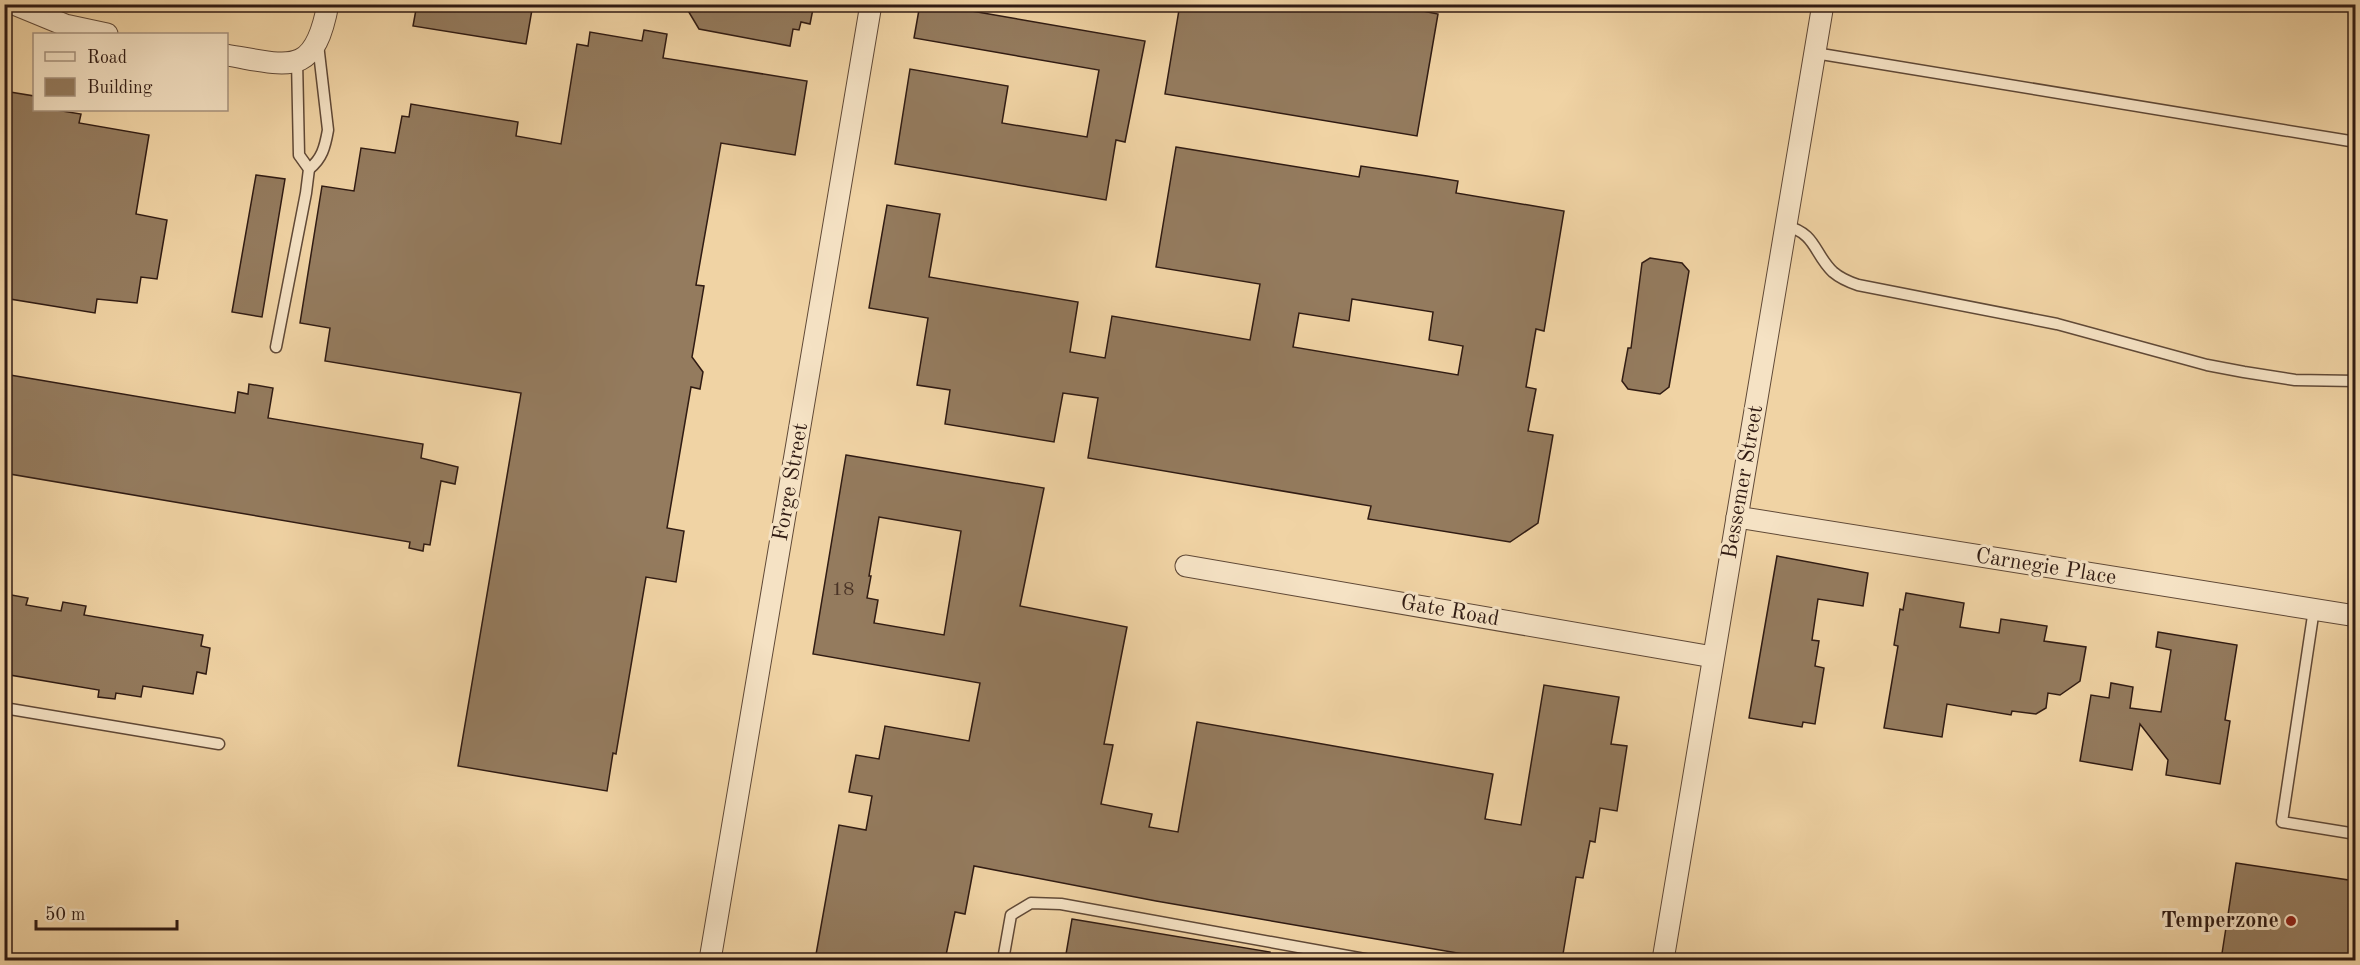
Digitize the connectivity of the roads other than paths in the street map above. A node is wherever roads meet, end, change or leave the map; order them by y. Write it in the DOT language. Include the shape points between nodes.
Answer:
graph roads {
  1 [pos="14,4"];
  2 [pos="328,4"];
  3 [pos="871,4"];
  4 [pos="1823,4"];
  5 [pos="102,33"];
  6 [pos="318,44"];
  7 [pos="1815,52"];
  8 [pos="228,55"];
  9 [pos="297,60"];
  10 [pos="2355,142"];
  11 [pos="309,169"];
  12 [pos="1786,226"];
  13 [pos="276,346"];
  14 [pos="2355,381"];
  15 [pos="1737,517"];
  16 [pos="1186,566"];
  17 [pos="2313,609"];
  18 [pos="2355,616"];
  19 [pos="1713,657"];
  20 [pos="4,708"];
  21 [pos="219,744"];
  22 [pos="2355,834"];
  23 [pos="710,960"];
  24 [pos="1003,960"];
  25 [pos="1370,960"];
  26 [pos="1663,960"];
  1 -- 5 [label="street" via="65,25"];
  2 -- 6 [label="street"];
  3 -- 23 [label="street, Forge Street"];
  4 -- 7 [label="street, Bessemer Street"];
  6 -- 9 [label="street" via="308,57"];
  6 -- 11 [label="lane" via="328,130 319,161"];
  7 -- 10 [label="lane"];
  7 -- 12 [label="street, Bessemer Street"];
  8 -- 9 [label="street" via="284,64"];
  9 -- 11 [label="lane" via="299,155"];
  11 -- 13 [label="lane"];
  12 -- 14 [label="lane" via="1809,237 1832,271 1858,285 2057,324 2207,365 2295,380"];
  12 -- 15 [label="street, Bessemer Street"];
  15 -- 17 [label="street, Carnegie Place"];
  15 -- 19 [label="street, Bessemer Street"];
  16 -- 19 [label="street, Gate Road"];
  17 -- 18 [label="street, Carnegie Place"];
  17 -- 22 [label="lane" via="2282,822"];
  19 -- 26 [label="street, Bessemer Street"];
  20 -- 21 [label="lane"];
  24 -- 25 [label="lane" via="1011,915 1031,903 1060,904"];
}
